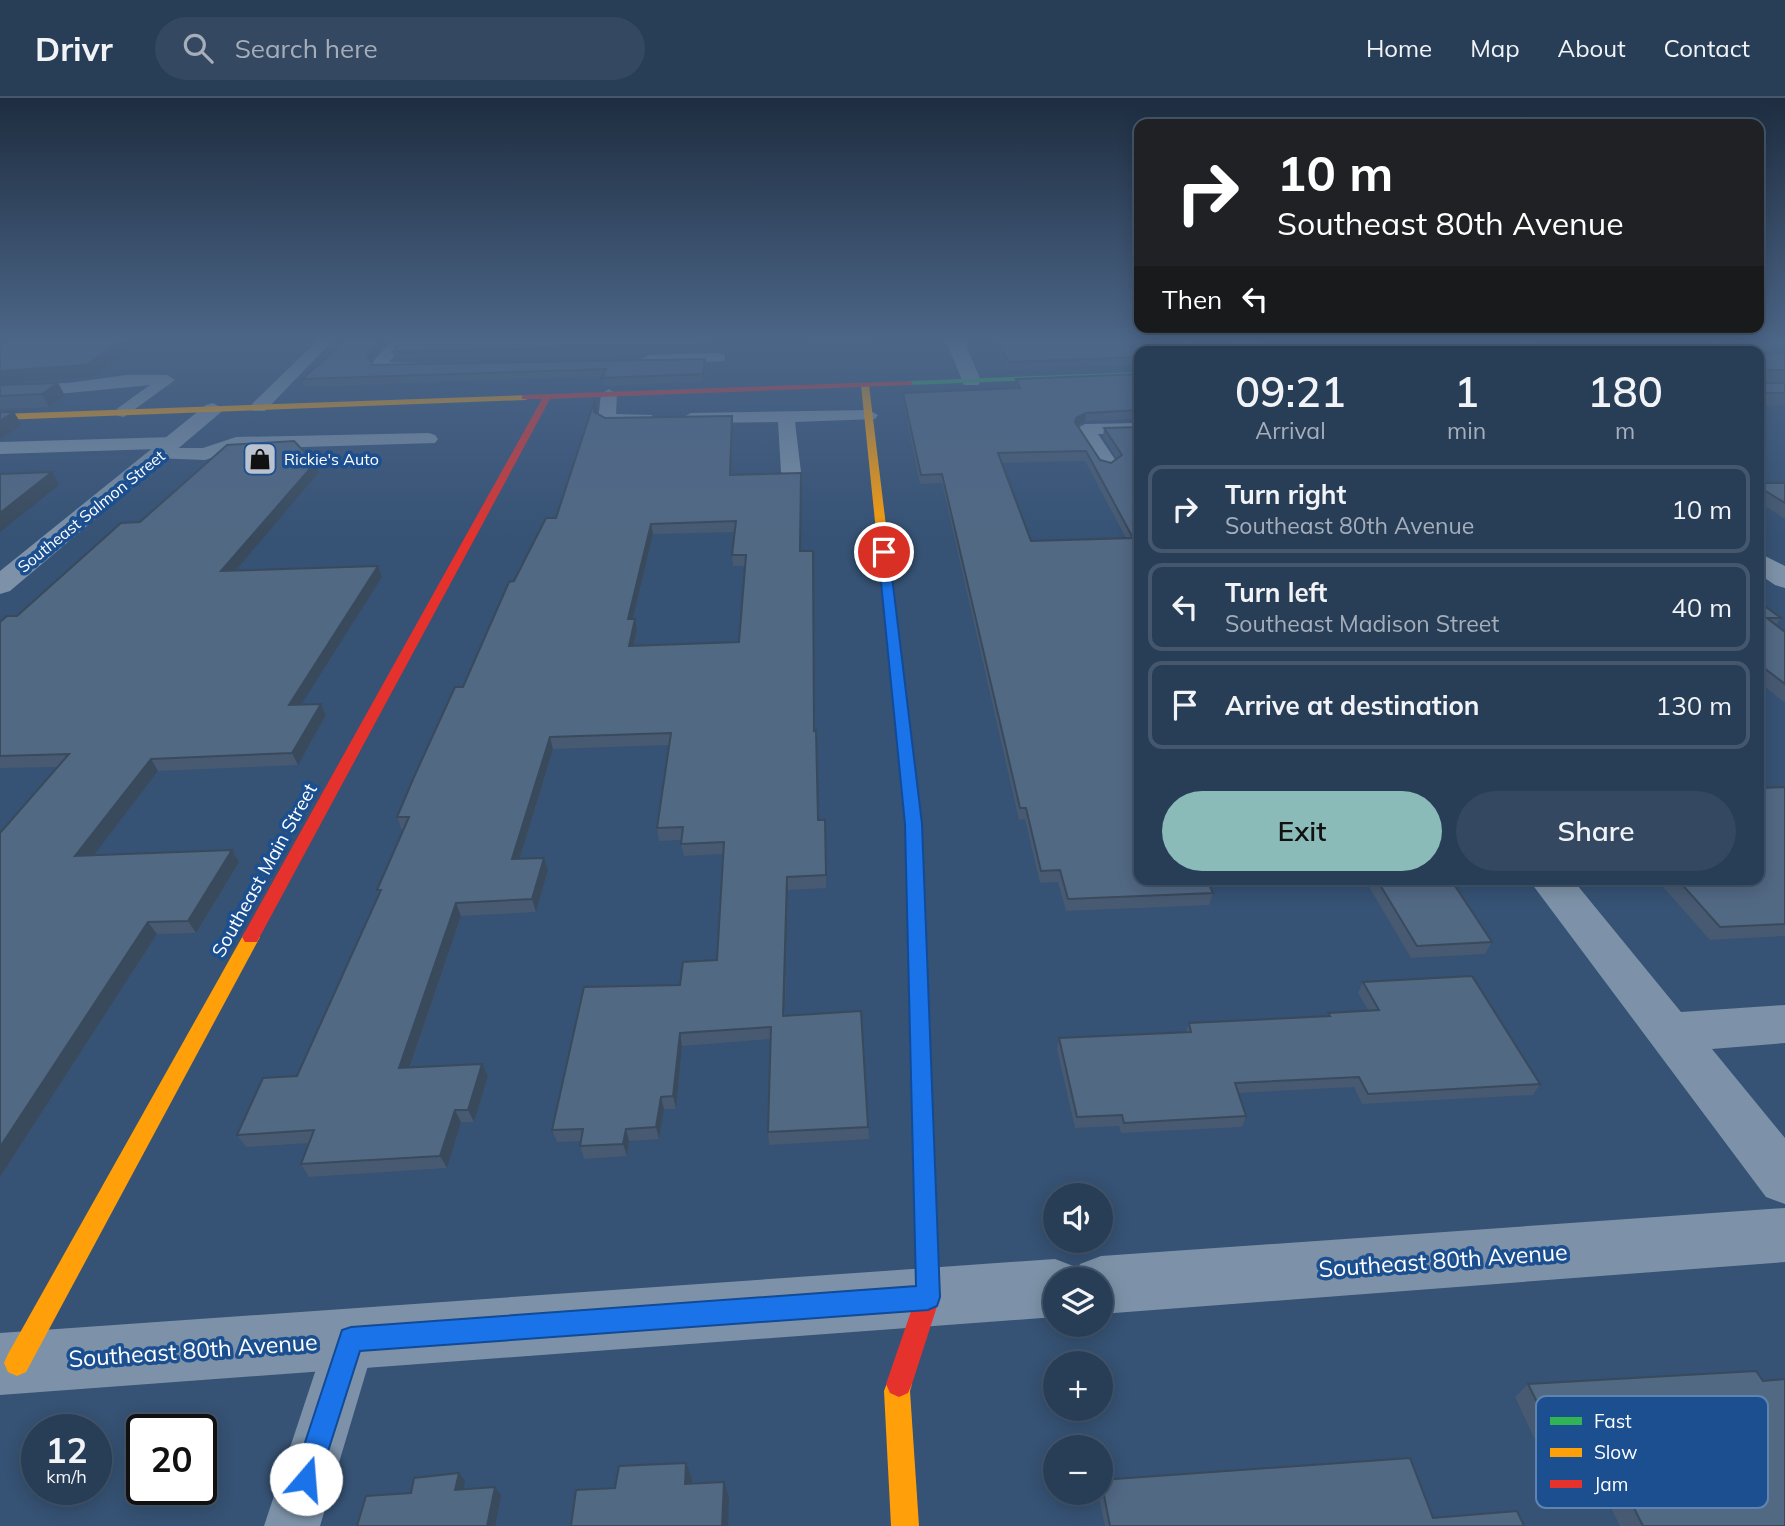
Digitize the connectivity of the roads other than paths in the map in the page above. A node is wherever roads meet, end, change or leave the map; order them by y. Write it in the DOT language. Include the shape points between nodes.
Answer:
graph roads {
  1 [pos="134,405"];
  2 [pos="261,405"];
  3 [pos="327,405"];
  4 [pos="543,405"];
  5 [pos="608,405"];
  6 [pos="868,405"];
  7 [pos="259,407"];
  8 [pos="213,409"];
  9 [pos="124,412"];
  10 [pos="869,415"];
  11 [pos="786,416"];
  12 [pos="0,417"];
  13 [pos="1134,428"];
  14 [pos="429,439"];
  15 [pos="0,448"];
  16 [pos="167,448"];
  17 [pos="1108,464"];
  18 [pos="791,472"];
  19 [pos="1764,564"];
  20 [pos="1785,579"];
  21 [pos="0,585"];
  22 [pos="1554,885"];
  23 [pos="1785,1024"];
  24 [pos="1669,1032"];
  25 [pos="1785,1179"];
  26 [pos="1785,1235"];
  27 [pos="1113,1284"];
  28 [pos="1043,1289"];
  29 [pos="928,1297"];
  30 [pos="351,1339"];
  31 [pos="9,1364"];
  32 [pos="292,1526"];
  33 [pos="905,1526"];
  1 -- 9 [label="lane"];
  2 -- 7 [label="lane"];
  3 -- 7 [label="street"];
  4 -- 31 [label="street, Southeast Main Street"];
  5 -- 11 [label="lane" via="607,420"];
  6 -- 10 [label="street"];
  7 -- 8 [label="street"];
  8 -- 9 [label="street"];
  8 -- 16 [label="street, Southeast Salmon Street"];
  9 -- 12 [label="street"];
  10 -- 11 [label="lane"];
  10 -- 29 [label="street" via="914,824"];
  11 -- 18 [label="lane"];
  13 -- 17 [label="lane" via="1085,429"];
  14 -- 16 [label="lane" via="236,443 205,454"];
  15 -- 16 [label="lane"];
  16 -- 21 [label="street, Southeast Salmon Street"];
  19 -- 20 [label="street"];
  22 -- 24 [label="street"];
  23 -- 24 [label="street"];
  24 -- 25 [label="street"];
  26 -- 27 [label="street, Southeast 80th Avenue"];
  28 -- 29 [label="street, Southeast 80th Avenue"];
  29 -- 30 [label="street, Southeast 80th Avenue"];
  29 -- 33 [label="street" via="897,1391"];
  30 -- 31 [label="street, Southeast 80th Avenue"];
  30 -- 32 [label="lane"];
}
